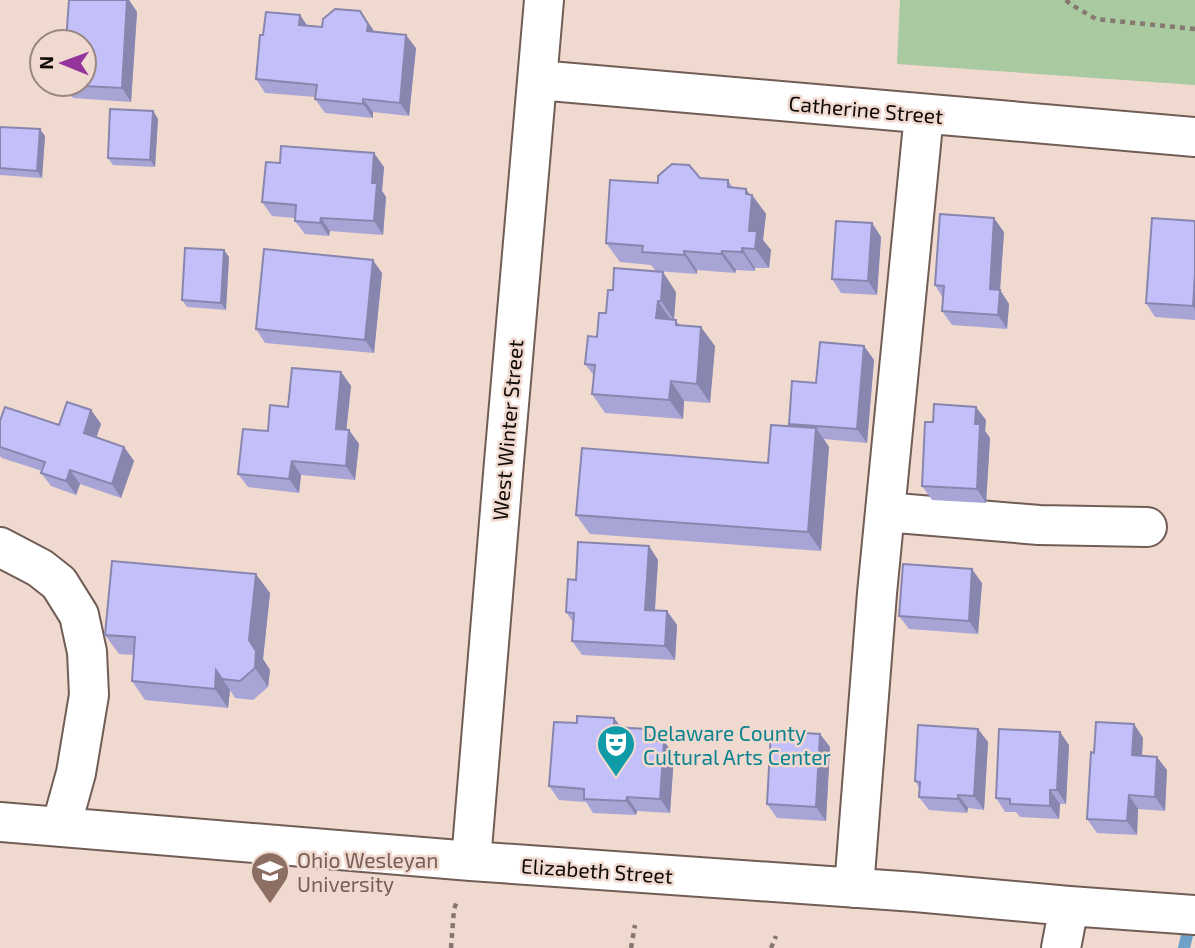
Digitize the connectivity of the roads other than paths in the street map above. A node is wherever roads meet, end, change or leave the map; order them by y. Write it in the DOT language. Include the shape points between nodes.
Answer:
graph roads {
  1 [pos="544,0"];
  2 [pos="538,80"];
  3 [pos="924,114"];
  4 [pos="1195,137"];
  5 [pos="885,512"];
  6 [pos="1147,527"];
  7 [pos="0,547"];
  8 [pos="0,822"];
  9 [pos="61,827"];
  10 [pos="471,861"];
  11 [pos="854,888"];
  12 [pos="1069,906"];
  13 [pos="1195,915"];
  14 [pos="1061,948"];
  1 -- 2 [label="street, West Winter Street"];
  2 -- 3 [label="street, Catherine Street"];
  2 -- 10 [label="street, West Winter Street"];
  3 -- 4 [label="street, Catherine Street"];
  3 -- 5 [label="street"];
  5 -- 6 [label="street" via="1039,525"];
  5 -- 11 [label="street"];
  7 -- 9 [label="street" via="59,583 82,628 89,695"];
  8 -- 9 [label="street, Elizabeth Street"];
  9 -- 10 [label="street, Elizabeth Street"];
  10 -- 11 [label="street, Elizabeth Street"];
  11 -- 12 [label="street, Elizabeth Street"];
  12 -- 13 [label="street, Elizabeth Street"];
  12 -- 14 [label="street"];
}
